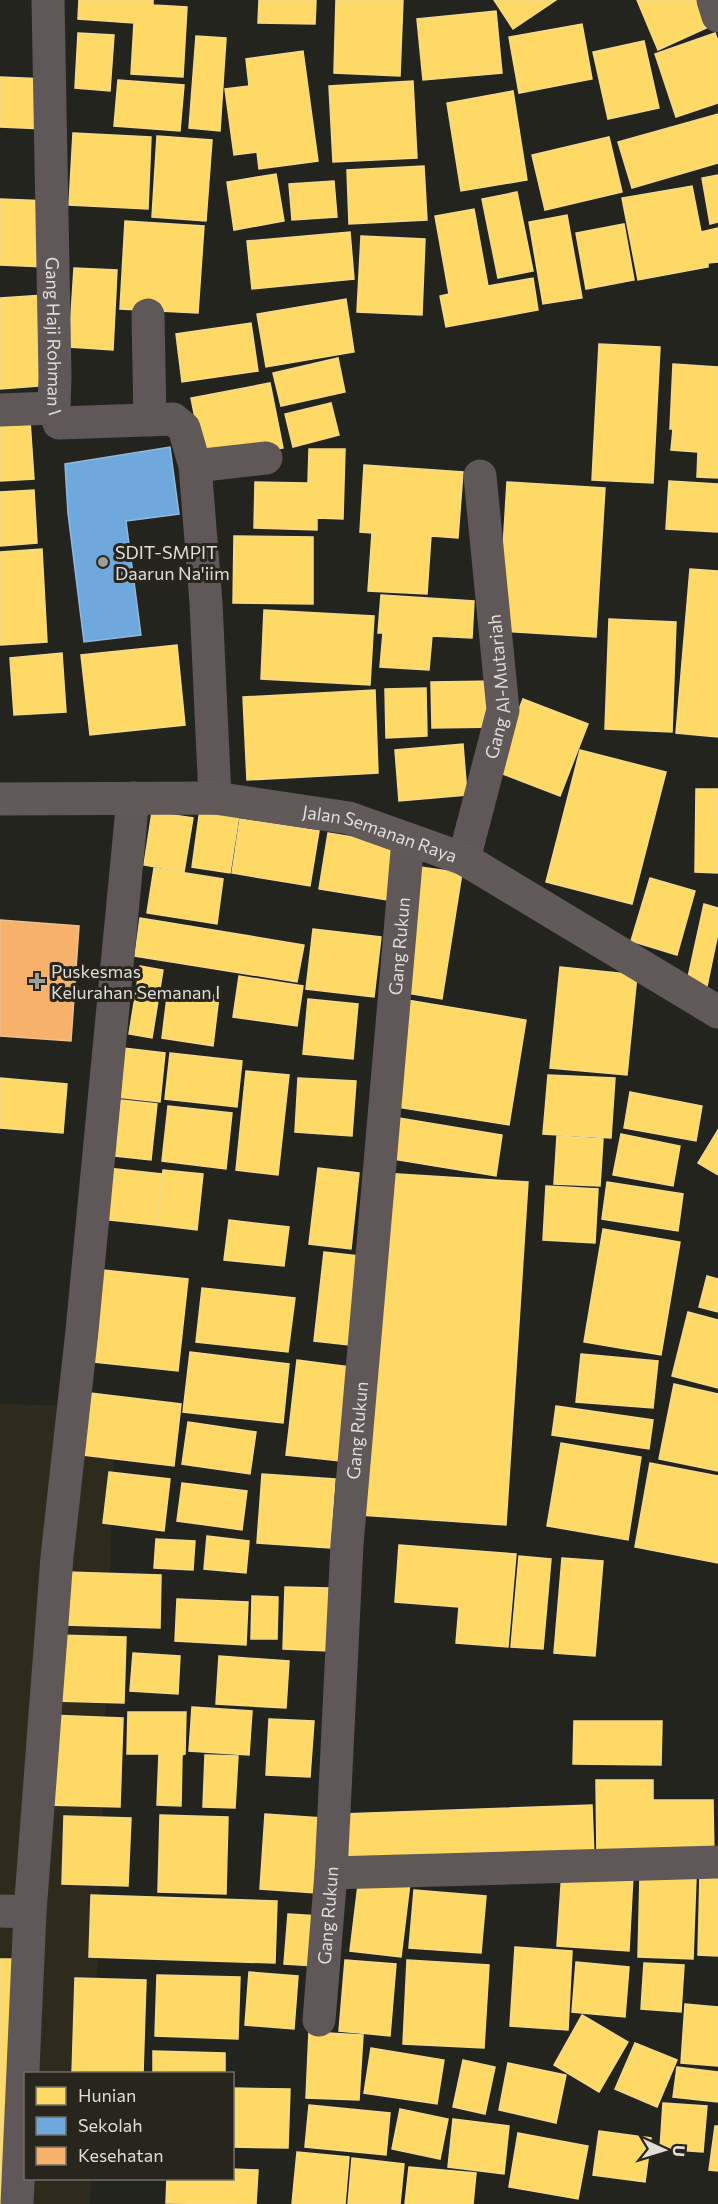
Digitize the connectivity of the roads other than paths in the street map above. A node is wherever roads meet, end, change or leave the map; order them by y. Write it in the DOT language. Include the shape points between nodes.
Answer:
graph roads {
  1 [pos="48,0"];
  2 [pos="713,0"];
  3 [pos="718,16"];
  4 [pos="148,315"];
  5 [pos="54,408"];
  6 [pos="0,410"];
  7 [pos="150,420"];
  8 [pos="266,458"];
  9 [pos="195,466"];
  10 [pos="480,476"];
  11 [pos="133,798"];
  12 [pos="215,798"];
  13 [pos="0,799"];
  14 [pos="408,840"];
  15 [pos="464,859"];
  16 [pos="718,1012"];
  17 [pos="718,1862"];
  18 [pos="331,1873"];
  19 [pos="15,1912"];
  20 [pos="318,2020"];
  21 [pos="17,2204"];
  1 -- 5 [label="street, Gang Haji Rohman I"];
  2 -- 3 [label="street"];
  4 -- 7 [label="street"];
  5 -- 6 [label="street"];
  5 -- 7 [label="street, Gang Haji Rohman I" via="59,423"];
  7 -- 9 [label="street, Gang Haji Rohman I" via="173,419 184,428"];
  8 -- 9 [label="street"];
  9 -- 12 [label="street, Gang Haji Rohman I"];
  10 -- 15 [label="street, Gang Al-Mutariah" via="503,710"];
  11 -- 12 [label="street, Jalan Semanan Raya"];
  11 -- 13 [label="street, Jalan Semanan Raya"];
  11 -- 19 [label="street" via="82,1330"];
  12 -- 14 [label="street, Jalan Semanan Raya" via="349,819"];
  14 -- 15 [label="street, Jalan Semanan Raya"];
  14 -- 18 [label="street, Gang Rukun" via="347,1544"];
  15 -- 16 [label="street, Jalan Semanan Raya"];
  17 -- 18 [label="street"];
  18 -- 20 [label="street, Gang Rukun"];
  19 -- 21 [label="street"];
}
